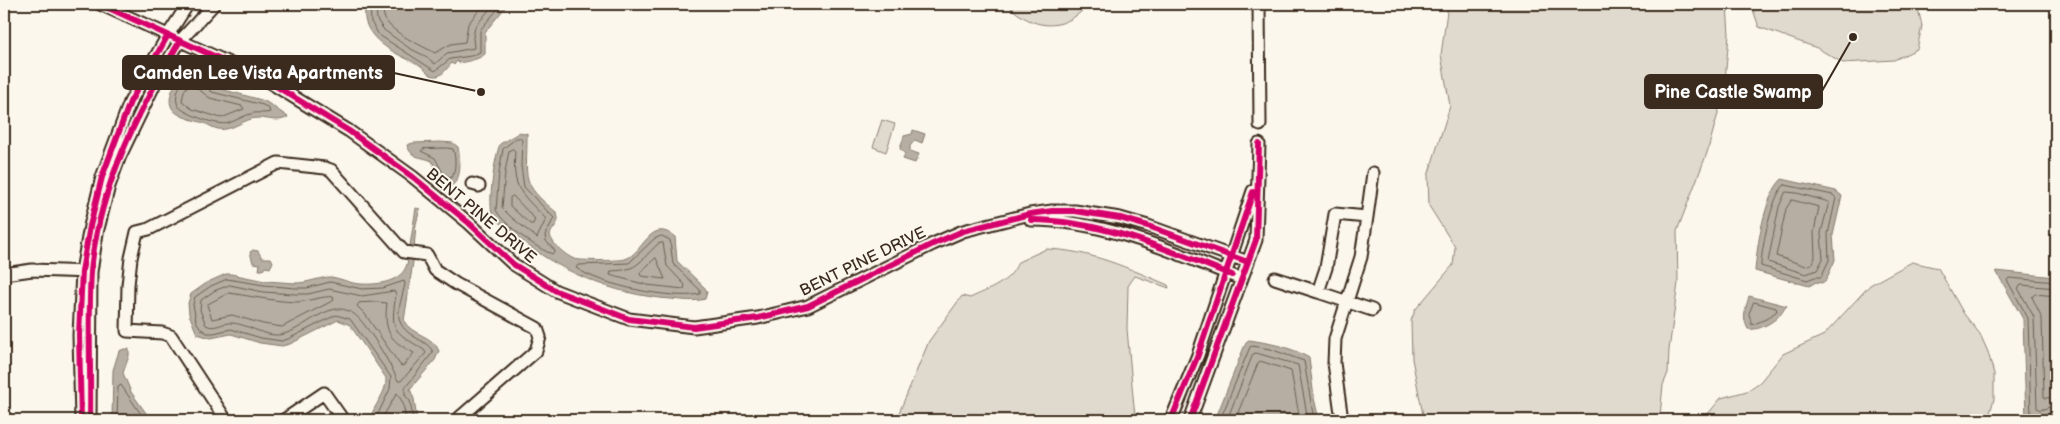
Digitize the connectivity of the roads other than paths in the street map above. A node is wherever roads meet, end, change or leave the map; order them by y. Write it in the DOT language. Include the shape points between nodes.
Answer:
graph roads {
  1 [pos="100,4"];
  2 [pos="188,4"];
  3 [pos="214,4"];
  4 [pos="1259,4"];
  5 [pos="168,35"];
  6 [pos="180,41"];
  7 [pos="1260,124"];
  8 [pos="1259,144"];
  9 [pos="1373,173"];
  10 [pos="1257,178"];
  11 [pos="1367,218"];
  12 [pos="1009,220"];
  13 [pos="1231,256"];
  14 [pos="1248,262"];
  15 [pos="87,272"];
  16 [pos="1225,272"];
  17 [pos="4,274"];
  18 [pos="1275,278"];
  19 [pos="1241,279"];
  20 [pos="1318,292"];
  21 [pos="1346,301"];
  22 [pos="1372,310"];
  23 [pos="81,420"];
  24 [pos="90,420"];
  25 [pos="226,420"];
  26 [pos="284,420"];
  27 [pos="343,420"];
  28 [pos="457,420"];
  29 [pos="1171,420"];
  30 [pos="1190,420"];
  31 [pos="1342,420"];
  1 -- 5 [label="street, BENT PINE DRIVE"];
  2 -- 5 [label="street"];
  3 -- 6 [label="street"];
  4 -- 7 [label="street"];
  5 -- 6 [label="street, BENT PINE DRIVE"];
  5 -- 15 [label="street" via="130,102 102,177 90,226"];
  6 -- 12 [label="street, BENT PINE DRIVE" via="266,80 350,132 413,177 513,264 556,291 629,319 694,327 758,318 808,306 963,231"];
  6 -- 15 [label="street" via="158,77 120,156"];
  8 -- 10 [label="street"];
  9 -- 11 [label="street"];
  10 -- 13 [label="street"];
  10 -- 14 [label="street" via="1256,240"];
  11 -- 20 [label="street" via="1335,214 1326,268"];
  11 -- 21 [label="street" via="1360,257"];
  12 -- 13 [label="street, BENT PINE DRIVE" via="1052,211 1100,214 1148,226"];
  12 -- 16 [label="street, BENT PINE DRIVE" via="1062,222 1101,228"];
  13 -- 14 [label="street, BENT PINE DRIVE"];
  13 -- 16 [label="street"];
  14 -- 19 [label="street"];
  15 -- 17 [label="street" via="32,270"];
  15 -- 23 [label="street" via="79,335"];
  15 -- 24 [label="street"];
  16 -- 19 [label="street, BENT PINE DRIVE"];
  16 -- 29 [label="street" via="1198,355"];
  18 -- 20 [label="street"];
  19 -- 30 [label="street"];
  20 -- 21 [label="street"];
  21 -- 22 [label="street"];
  21 -- 31 [label="street" via="1335,339 1334,363"];
  25 -- 28 [label="street" via="171,336 127,331 131,258 137,232 149,229 278,163 330,170 404,252 427,256 435,270 540,332 536,351"];
  26 -- 27 [label="street" via="324,394"];
}
